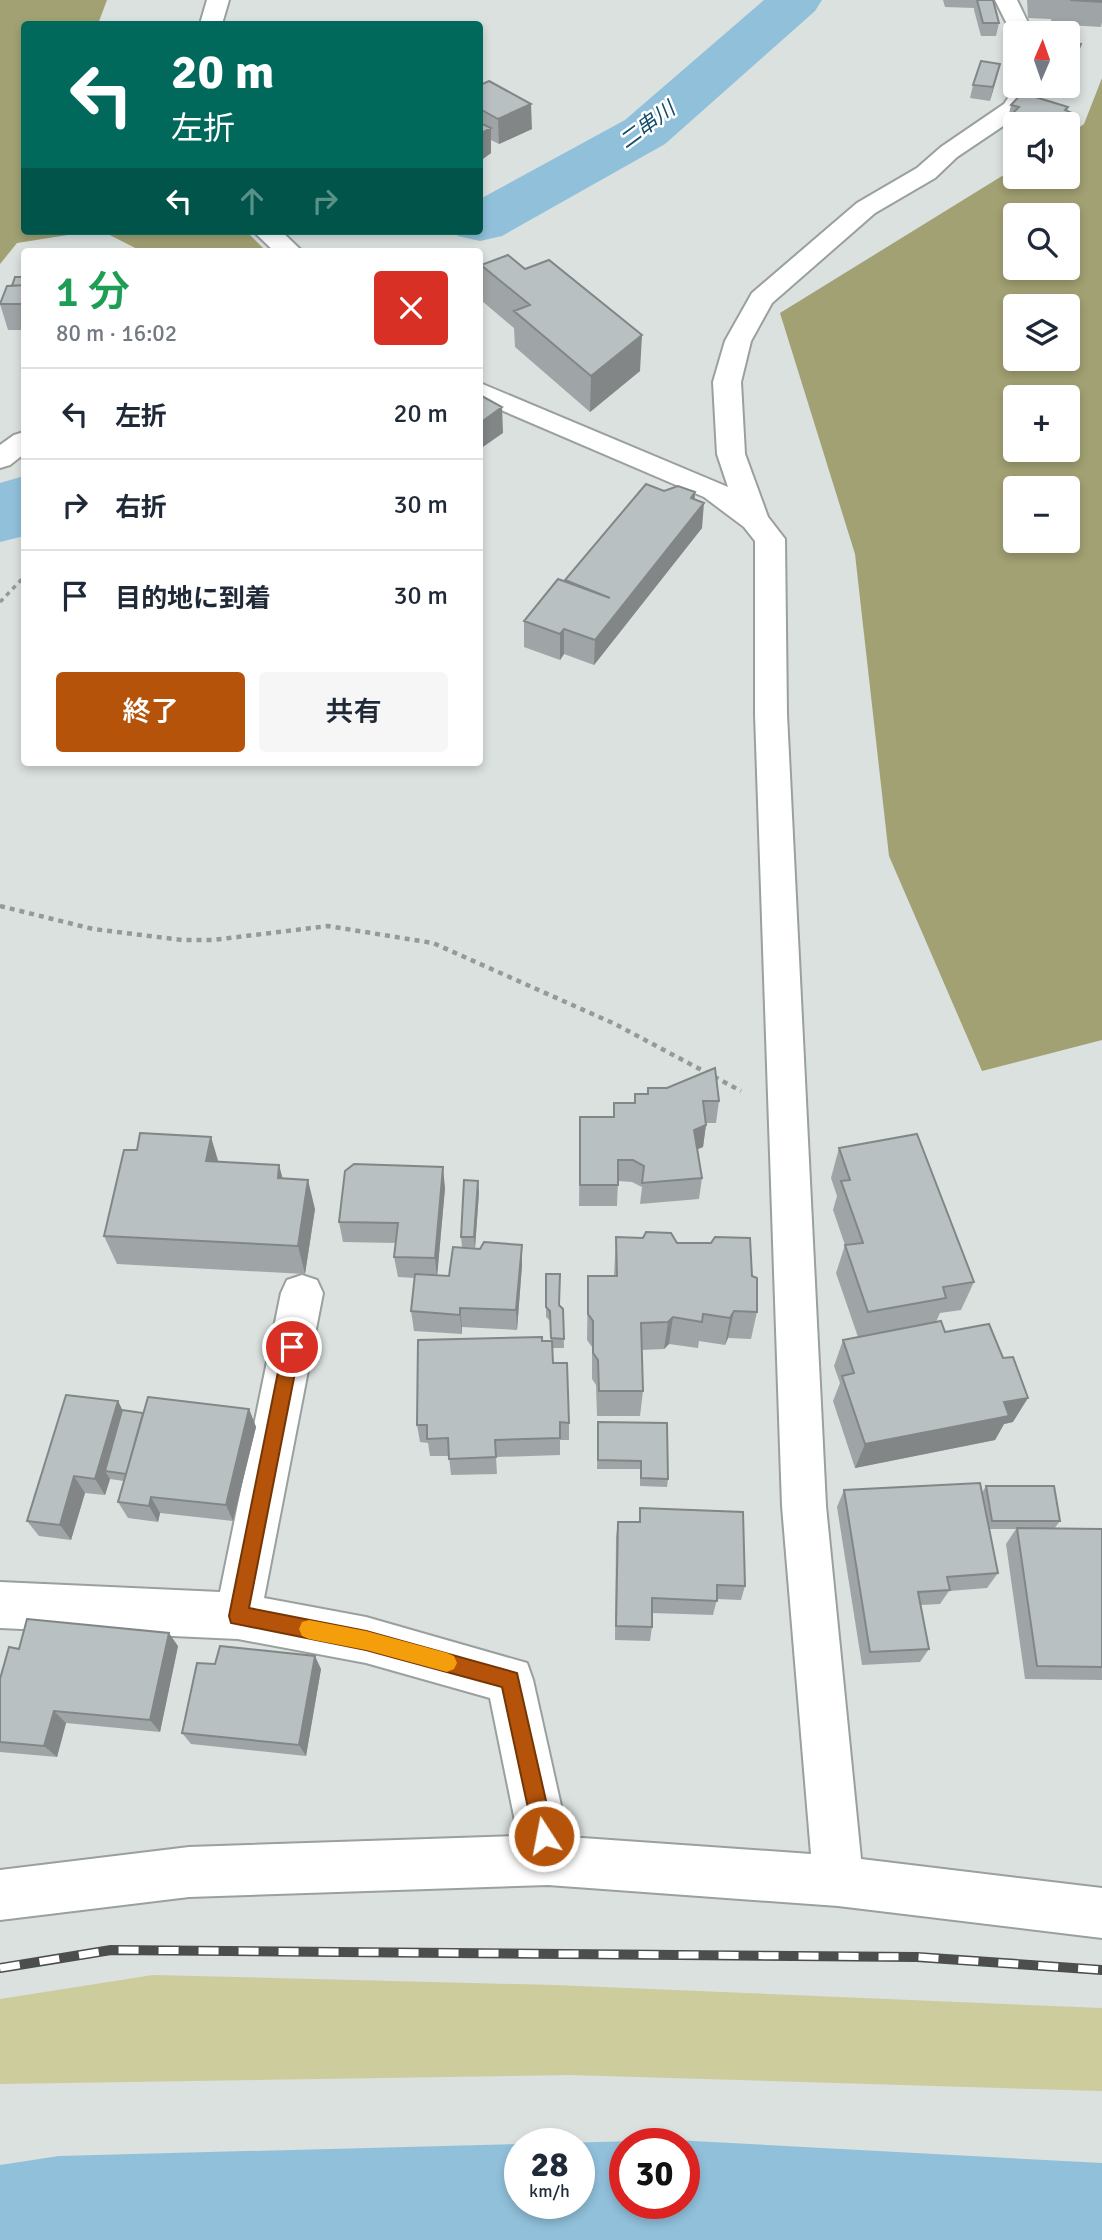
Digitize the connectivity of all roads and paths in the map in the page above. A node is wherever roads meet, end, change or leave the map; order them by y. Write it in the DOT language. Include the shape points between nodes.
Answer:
graph roads {
  1 [pos="218,0"];
  2 [pos="1006,0"];
  3 [pos="212,21"];
  4 [pos="1016,21"];
  5 [pos="1020,98"];
  6 [pos="271,235"];
  7 [pos="285,248"];
  8 [pos="483,392"];
  9 [pos="20,428"];
  10 [pos="0,459"];
  11 [pos="754,520"];
  12 [pos="21,580"];
  13 [pos="0,602"];
  14 [pos="0,906"];
  15 [pos="788,1116"];
  16 [pos="302,1293"];
  17 [pos="0,1605"];
  18 [pos="238,1616"];
  19 [pos="548,1860"];
  20 [pos="838,1881"];
  21 [pos="0,1895"];
  22 [pos="1102,1913"];
  1 -- 3 [label="street"];
  2 -- 4 [label="street"];
  5 -- 11 [label="street" via="1013,109 926,173 866,208 761,299 738,341 727,382 731,454"];
  6 -- 7 [label="street"];
  8 -- 11 [label="street" via="714,491"];
  9 -- 10 [label="street"];
  11 -- 15 [label="street" via="770,539 771,714"];
  12 -- 13 [label="path"];
  14 -- 15 [label="path" via="93,929 182,940 328,926 433,943 615,1024"];
  15 -- 20 [label="street" via="804,1506"];
  16 -- 18 [label="street"];
  17 -- 18 [label="street"];
  18 -- 19 [label="street" via="366,1640 510,1680"];
  19 -- 20 [label="street"];
  19 -- 21 [label="street" via="189,1872"];
  20 -- 22 [label="street"];
}
